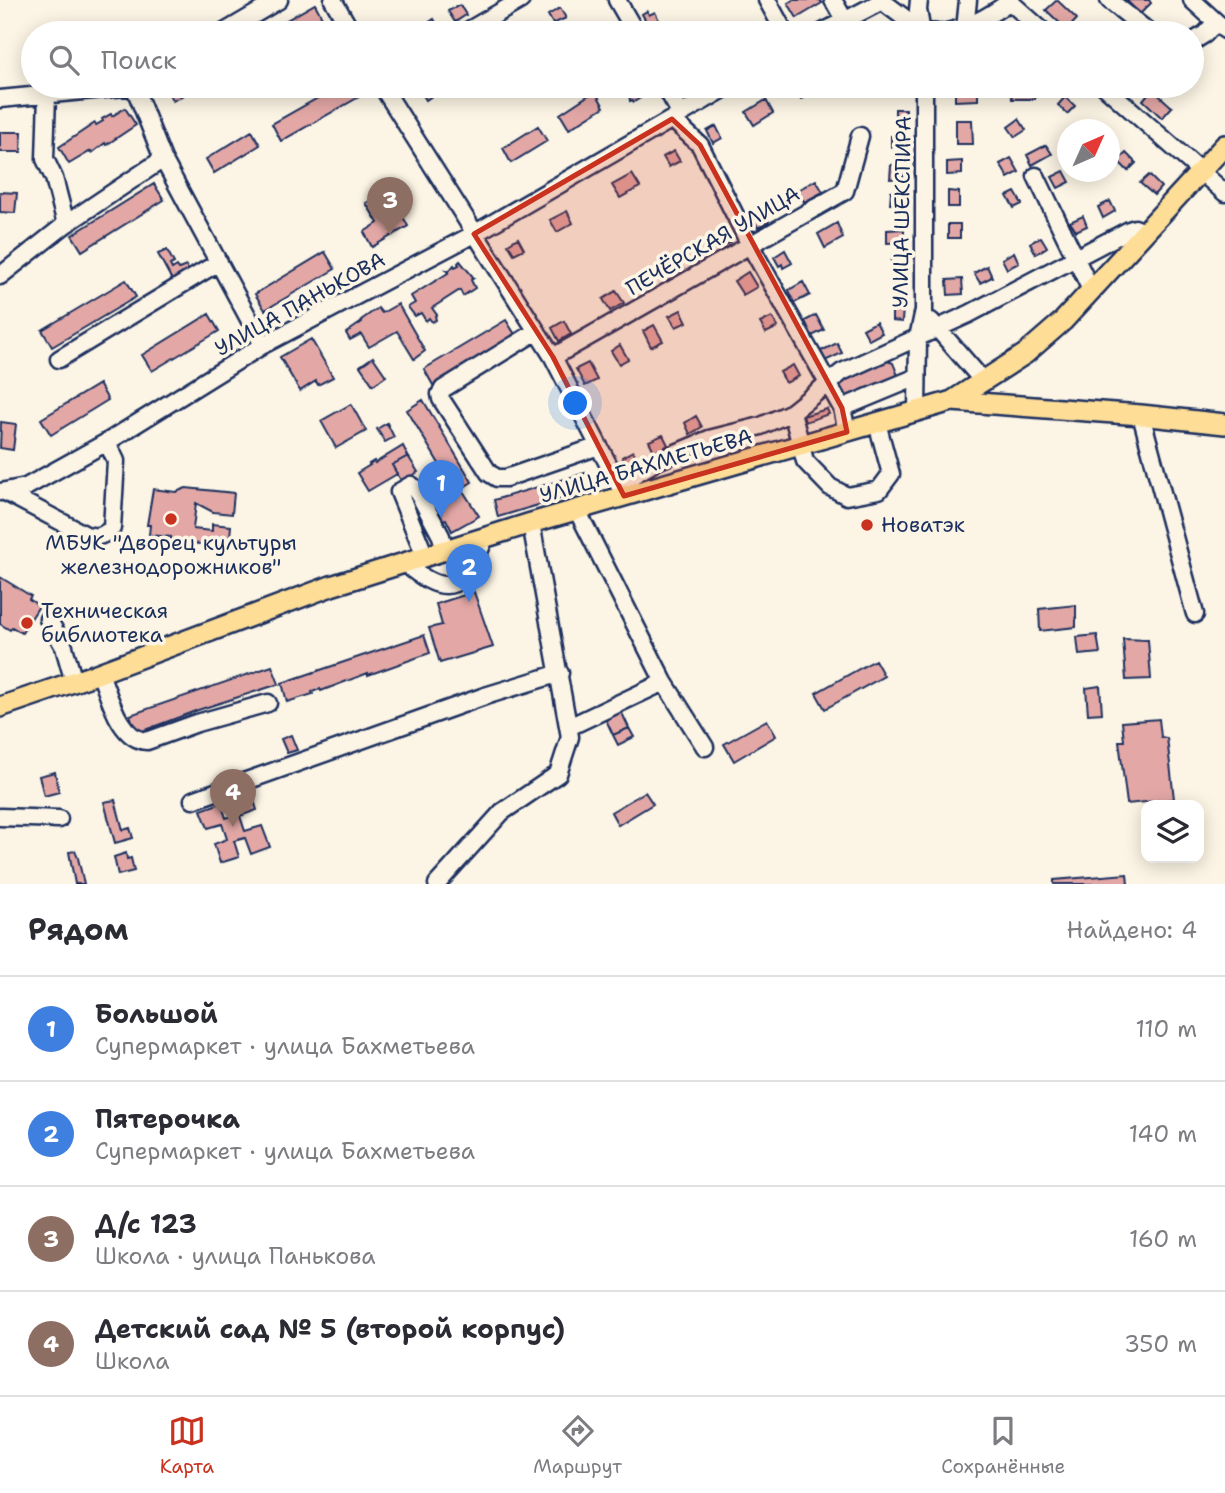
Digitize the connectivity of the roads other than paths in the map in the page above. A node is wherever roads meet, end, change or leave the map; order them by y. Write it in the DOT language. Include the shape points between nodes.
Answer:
graph roads {
  1 [pos="279,0"];
  2 [pos="333,0"];
  3 [pos="521,0"];
  4 [pos="617,0"];
  5 [pos="767,0"];
  6 [pos="833,0"];
  7 [pos="883,0"];
  8 [pos="919,0"];
  9 [pos="968,0"];
  10 [pos="1110,0"];
  11 [pos="1192,0"];
  12 [pos="1009,1"];
  13 [pos="243,21"];
  14 [pos="345,21"];
  15 [pos="485,21"];
  16 [pos="629,21"];
  17 [pos="778,21"];
  18 [pos="845,21"];
  19 [pos="912,21"];
  20 [pos="922,21"];
  21 [pos="966,21"];
  22 [pos="981,21"];
  23 [pos="1032,21"];
  24 [pos="1135,21"];
  25 [pos="1221,26"];
  26 [pos="1204,35"];
  27 [pos="21,97"];
  28 [pos="47,98"];
  29 [pos="139,98"];
  30 [pos="389,98"];
  31 [pos="669,98"];
  32 [pos="708,98"];
  33 [pos="924,98"];
  34 [pos="1117,98"];
  35 [pos="0,99"];
  36 [pos="676,116"];
  37 [pos="860,136"];
  38 [pos="1225,145"];
  39 [pos="163,159"];
  40 [pos="1200,172"];
  41 [pos="1036,176"];
  42 [pos="1225,193"];
  43 [pos="66,224"];
  44 [pos="1144,232"];
  45 [pos="474,234"];
  46 [pos="750,244"];
  47 [pos="1076,259"];
  48 [pos="219,262"];
  49 [pos="0,276"];
  50 [pos="1091,290"];
  51 [pos="924,310"];
  52 [pos="936,329"];
  53 [pos="537,331"];
  54 [pos="918,338"];
  55 [pos="263,345"];
  56 [pos="553,356"];
  57 [pos="59,359"];
  58 [pos="917,377"];
  59 [pos="828,381"];
  60 [pos="984,382"];
  61 [pos="952,401"];
  62 [pos="842,408"];
  63 [pos="917,411"];
  64 [pos="792,412"];
  65 [pos="1141,415"];
  66 [pos="877,423"];
  67 [pos="1225,424"];
  68 [pos="847,432"];
  69 [pos="107,442"];
  70 [pos="801,445"];
  71 [pos="599,446"];
  72 [pos="690,448"];
  73 [pos="696,475"];
  74 [pos="621,490"];
  75 [pos="3,492"];
  76 [pos="577,510"];
  77 [pos="531,523"];
  78 [pos="485,537"];
  79 [pos="445,550"];
  80 [pos="425,556"];
  81 [pos="405,563"];
  82 [pos="1195,614"];
  83 [pos="48,619"];
  84 [pos="100,673"];
  85 [pos="560,673"];
  86 [pos="74,682"];
  87 [pos="664,682"];
  88 [pos="268,703"];
  89 [pos="0,707"];
  90 [pos="569,727"];
  91 [pos="705,747"];
  92 [pos="193,800"];
  93 [pos="0,817"];
  94 [pos="59,819"];
  95 [pos="437,884"];
  1 -- 13 [label="street"];
  2 -- 14 [label="street"];
  3 -- 15 [label="street"];
  4 -- 16 [label="street"];
  5 -- 17 [label="street"];
  6 -- 18 [label="street"];
  7 -- 18 [label="street"];
  7 -- 19 [label="street"];
  8 -- 20 [label="street"];
  9 -- 21 [label="street"];
  10 -- 24 [label="street"];
  11 -- 25 [label="street"];
  12 -- 22 [label="street"];
  12 -- 23 [label="street"];
  25 -- 26 [label="street"];
  27 -- 35 [label="street"];
  28 -- 43 [label="street" via="45,159"];
  29 -- 39 [label="street"];
  30 -- 45 [label="street"];
  31 -- 36 [label="street"];
  32 -- 36 [label="street, УЛИЦА ПАНЬКОВА"];
  33 -- 51 [label="street, УЛИЦА ШЕКСПИРА"];
  34 -- 40 [label="street"];
  36 -- 45 [label="street, УЛИЦА ПАНЬКОВА"];
  36 -- 46 [label="street" via="700,145"];
  37 -- 46 [label="street, ПЕЧЁРСКАЯ УЛИЦА" via="845,191"];
  38 -- 40 [label="main road, УЛИЦА БАХМЕТЬЕВА"];
  39 -- 43 [label="street"];
  39 -- 48 [label="street"];
  40 -- 42 [label="street"];
  40 -- 44 [label="main road, УЛИЦА БАХМЕТЬЕВА"];
  41 -- 47 [label="street"];
  43 -- 49 [label="street"];
  44 -- 47 [label="street" via="1129,230"];
  44 -- 50 [label="main road, УЛИЦА БАХМЕТЬЕВА"];
  45 -- 53 [label="street"];
  45 -- 55 [label="street, УЛИЦА ПАНЬКОВА"];
  46 -- 56 [label="street, ПЕЧЁРСКАЯ УЛИЦА"];
  46 -- 59 [label="street"];
  47 -- 50 [label="street"];
  47 -- 52 [label="street"];
  48 -- 55 [label="street"];
  48 -- 57 [label="street"];
  50 -- 60 [label="main road, УЛИЦА БАХМЕТЬЕВА" via="1025,354"];
  51 -- 52 [label="street"];
  51 -- 54 [label="street, УЛИЦА ШЕКСПИРА"];
  52 -- 54 [label="street"];
  52 -- 60 [label="street"];
  53 -- 56 [label="street"];
  53 -- 71 [label="street" via="443,389 441,399 489,473 497,478"];
  54 -- 58 [label="street, УЛИЦА ШЕКСПИРА"];
  54 -- 59 [label="street"];
  55 -- 69 [label="street, УЛИЦА ПАНЬКОВА"];
  56 -- 71 [label="street"];
  58 -- 62 [label="street"];
  58 -- 63 [label="street, УЛИЦА ШЕКСПИРА"];
  59 -- 62 [label="street"];
  59 -- 64 [label="street"];
  60 -- 61 [label="main road, УЛИЦА БАХМЕТЬЕВА"];
  61 -- 63 [label="main road, УЛИЦА БАХМЕТЬЕВА"];
  61 -- 65 [label="main road"];
  62 -- 68 [label="street"];
  63 -- 66 [label="main road, УЛИЦА БАХМЕТЬЕВА"];
  64 -- 70 [label="street"];
  64 -- 72 [label="street"];
  65 -- 67 [label="main road"];
  65 -- 82 [label="street"];
  66 -- 68 [label="main road, УЛИЦА БАХМЕТЬЕВА"];
  66 -- 70 [label="street" via="891,474 879,490 847,496 830,487 804,461"];
  68 -- 70 [label="main road, УЛИЦА БАХМЕТЬЕВА"];
  69 -- 75 [label="street, УЛИЦА ПАНЬКОВА" via="26,487"];
  69 -- 75 [label="street" via="116,461 112,528 105,534 86,536"];
  70 -- 73 [label="main road, УЛИЦА БАХМЕТЬЕВА"];
  71 -- 74 [label="street"];
  72 -- 73 [label="street"];
  72 -- 74 [label="street" via="657,461"];
  73 -- 74 [label="main road, УЛИЦА БАХМЕТЬЕВА"];
  74 -- 76 [label="main road, УЛИЦА БАХМЕТЬЕВА"];
  76 -- 77 [label="main road, УЛИЦА БАХМЕТЬЕВА"];
  76 -- 87 [label="street"];
  77 -- 78 [label="main road, УЛИЦА БАХМЕТЬЕВА"];
  77 -- 85 [label="street"];
  78 -- 79 [label="main road, УЛИЦА БАХМЕТЬЕВА"];
  78 -- 81 [label="street" via="472,568 451,584 437,586"];
  79 -- 80 [label="main road, УЛИЦА БАХМЕТЬЕВА"];
  79 -- 80 [label="street" via="423,500 411,485 399,492"];
  80 -- 81 [label="main road, УЛИЦА БАХМЕТЬЕВА"];
  81 -- 84 [label="main road, УЛИЦА БАХМЕТЬЕВА"];
  83 -- 86 [label="street" via="64,647"];
  84 -- 86 [label="main road, УЛИЦА БАХМЕТЬЕВА"];
  84 -- 88 [label="street" via="124,727 139,741"];
  85 -- 90 [label="street"];
  85 -- 92 [label="street"];
  86 -- 89 [label="main road, УЛИЦА БАХМЕТЬЕВА"];
  87 -- 90 [label="street"];
  87 -- 91 [label="street"];
  90 -- 95 [label="street" via="558,774 502,812"];
  93 -- 94 [label="street"];
}
